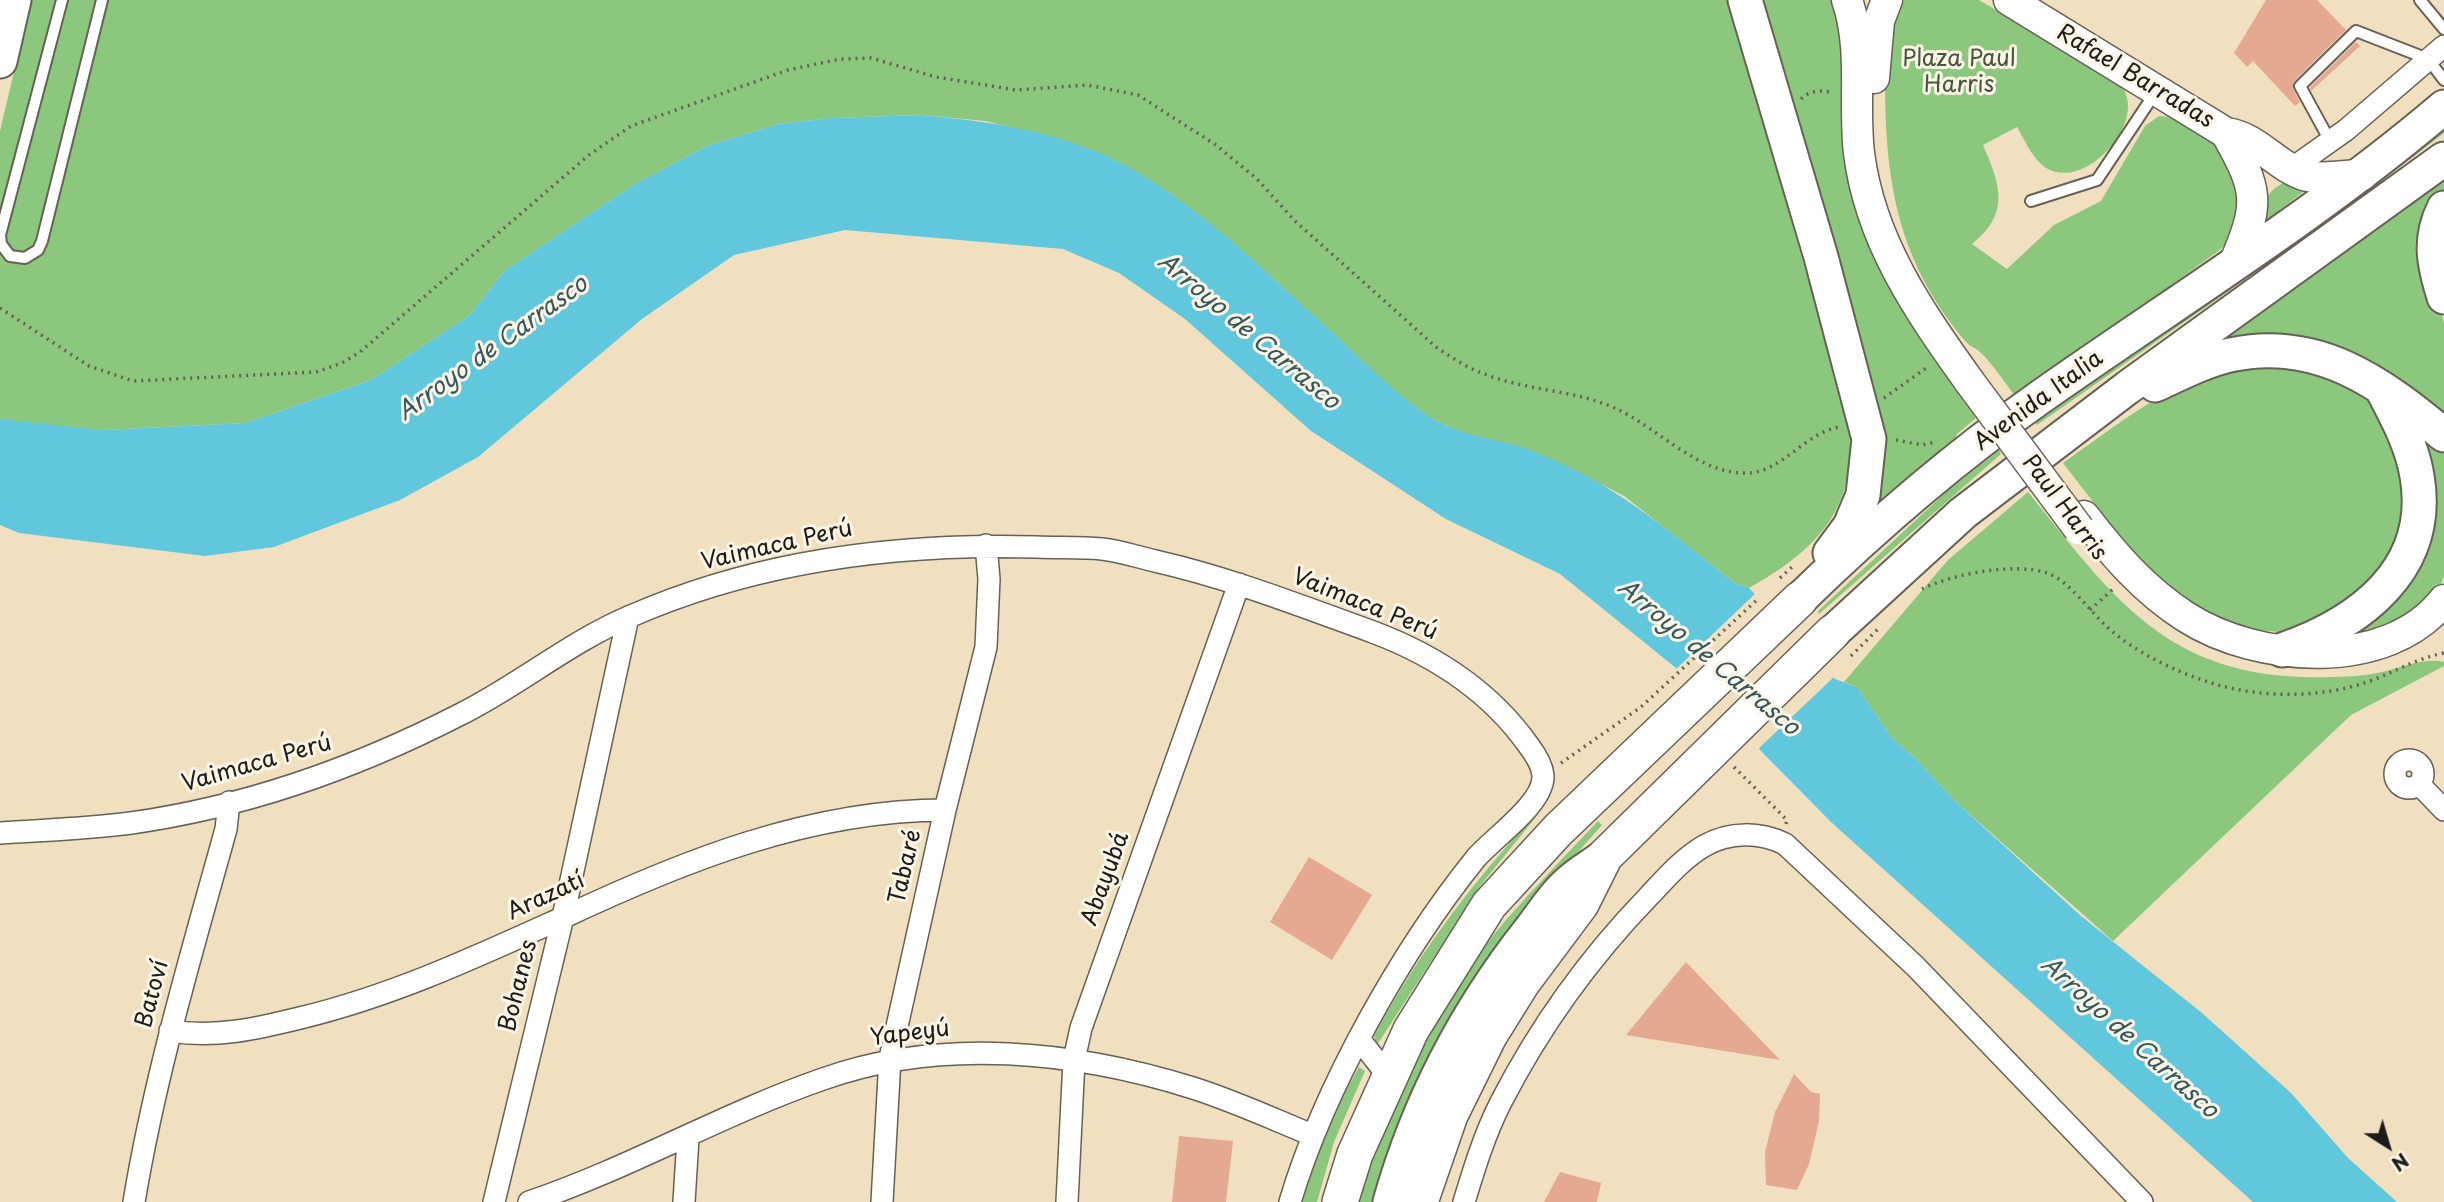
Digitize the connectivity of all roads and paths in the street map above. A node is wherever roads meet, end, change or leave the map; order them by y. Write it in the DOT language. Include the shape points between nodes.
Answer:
graph roads {
  1 [pos="14,0"];
  2 [pos="62,0"];
  3 [pos="102,0"];
  4 [pos="1745,0"];
  5 [pos="1847,0"];
  6 [pos="1887,0"];
  7 [pos="2009,0"];
  8 [pos="2420,0"];
  9 [pos="2444,29"];
  10 [pos="2436,52"];
  11 [pos="0,61"];
  12 [pos="2444,80"];
  13 [pos="2157,90"];
  14 [pos="1840,99"];
  15 [pos="1798,101"];
  16 [pos="2444,107"];
  17 [pos="2226,133"];
  18 [pos="2330,141"];
  19 [pos="2444,159"];
  20 [pos="2291,169"];
  21 [pos="2362,175"];
  22 [pos="2254,198"];
  23 [pos="2031,201"];
  24 [pos="2444,208"];
  25 [pos="2234,264"];
  26 [pos="2444,298"];
  27 [pos="0,308"];
  28 [pos="1939,359"];
  29 [pos="1974,377"];
  30 [pos="2127,388"];
  31 [pos="2382,389"];
  32 [pos="1871,413"];
  33 [pos="2444,435"];
  34 [pos="2082,523"];
  35 [pos="986,545"];
  36 [pos="1239,584"];
  37 [pos="2113,589"];
  38 [pos="1917,591"];
  39 [pos="1760,597"];
  40 [pos="1800,599"];
  41 [pos="2444,600"];
  42 [pos="2090,610"];
  43 [pos="628,617"];
  44 [pos="1885,622"];
  45 [pos="2444,632"];
  46 [pos="1842,644"];
  47 [pos="2282,650"];
  48 [pos="2444,653"];
  49 [pos="1651,718"];
  50 [pos="1735,770"];
  51 [pos="1543,776"];
  52 [pos="2419,784"];
  53 [pos="229,802"];
  54 [pos="946,810"];
  55 [pos="2444,810"];
  56 [pos="0,833"];
  57 [pos="1786,844"];
  58 [pos="1605,856"];
  59 [pos="563,917"];
  60 [pos="170,1031"];
  61 [pos="1360,1040"];
  62 [pos="890,1059"];
  63 [pos="1074,1060"];
  64 [pos="1389,1077"];
  65 [pos="1312,1135"];
  66 [pos="688,1138"];
  67 [pos="134,1202"];
  68 [pos="494,1202"];
  69 [pos="529,1202"];
  70 [pos="684,1202"];
  71 [pos="882,1202"];
  72 [pos="1067,1202"];
  73 [pos="1290,1202"];
  74 [pos="1340,1202"];
  75 [pos="1390,1202"];
  76 [pos="1420,1202"];
  77 [pos="1464,1202"];
  78 [pos="2142,1202"];
  1 -- 11 [label="main road"];
  2 -- 3 [label="lane" via="1,234 1,244 10,256 24,258 38,250"];
  4 -- 32 [label="main road"];
  5 -- 29 [label="main road, Paul Harris" via="1857,47 1859,156 1869,201 1916,307"];
  6 -- 29 [label="main road, Paul Harris" via="1875,48 1872,115 1882,196 1910,272"];
  7 -- 13 [label="main road, Rafael Barradas"];
  8 -- 9 [label="lane"];
  10 -- 12 [label="lane"];
  10 -- 18 [label="street"];
  10 -- 18 [label="lane" via="2356,31 2300,86"];
  13 -- 17 [label="main road, Rafael Barradas"];
  13 -- 23 [label="lane" via="2097,180"];
  14 -- 15 [label="path" via="1829,91 1818,91"];
  16 -- 21 [label="main road, Avenida Italia"];
  17 -- 20 [label="main road, Rafael Barradas" via="2243,135"];
  17 -- 22 [label="main road, Rafael Barradas" via="2250,179"];
  18 -- 20 [label="street"];
  19 -- 30 [label="main road, Avenida Italia"];
  20 -- 21 [label="main road, Rafael Barradas" via="2316,177"];
  20 -- 22 [label="main road" via="2265,184"];
  21 -- 25 [label="main road, Avenida Italia"];
  22 -- 25 [label="main road, Rafael Barradas" via="2248,233"];
  24 -- 26 [label="main road" via="2434,230 2432,254"];
  25 -- 40 [label="main road, Avenida Italia" via="1951,465"];
  27 -- 32 [label="path" via="89,366 133,381 316,372 360,352 589,155 631,126 788,70 871,58 936,77 1016,90 1087,85 1138,96 1247,170 1295,221 1436,347 1459,362 1488,376 1619,410 1724,470 1763,471 1819,432"];
  28 -- 32 [label="path"];
  29 -- 34 [label="main road, Paul Harris"];
  30 -- 31 [label="main road" via="2153,386 2229,355 2283,350 2320,356"];
  30 -- 46 [label="main road, Avenida Italia" via="1963,513"];
  31 -- 33 [label="main road"];
  31 -- 47 [label="main road" via="2411,451 2417,477 2419,504 2408,551 2383,592 2363,611"];
  32 -- 40 [label="main road" via="1860,503 1850,526"];
  34 -- 45 [label="main road, Paul Harris" via="2109,568 2145,603 2185,632 2238,654 2311,664 2349,662 2402,650"];
  34 -- 47 [label="main road, Paul Harris" via="2142,584 2188,618 2220,635"];
  35 -- 36 [label="street, Vaimaca Perú" via="1104,549"];
  35 -- 43 [label="street, Vaimaca Perú" via="831,557 692,593"];
  35 -- 54 [label="street, Tabaré" via="986,647"];
  36 -- 51 [label="street, Vaimaca Perú" via="1389,638 1439,664 1486,696 1514,725 1536,756"];
  36 -- 63 [label="street, Abayubá" via="1081,1028"];
  37 -- 42 [label="path"];
  38 -- 42 [label="path" via="1940,580 1996,570 2030,570 2054,578"];
  39 -- 49 [label="path"];
  40 -- 49 [label="highway, Avenida Italia"];
  41 -- 47 [label="main road, Paul Harris" via="2416,628 2371,646"];
  42 -- 48 [label="path" via="2132,647 2171,668 2219,685 2274,694 2322,692 2369,681 2415,659"];
  43 -- 53 [label="street, Vaimaca Perú" via="415,738 361,761"];
  43 -- 59 [label="street, Bohanes"];
  44 -- 46 [label="path"];
  46 -- 58 [label="highway, Avenida Italia" via="1696,765"];
  49 -- 51 [label="path"];
  49 -- 64 [label="highway, Avenida Italia" via="1489,905 1411,1030"];
  50 -- 57 [label="path" via="1787,820"];
  51 -- 61 [label="street" via="1531,804 1478,856 1435,916"];
  52 -- 55 [label="street"];
  53 -- 56 [label="street, Vaimaca Perú" via="133,822"];
  53 -- 60 [label="street, Batoví" via="226,829"];
  54 -- 59 [label="street, Arazatí" via="854,816 772,834"];
  54 -- 62 [label="street, Tabaré"];
  57 -- 77 [label="street" via="1752,834 1706,845 1682,861 1641,904 1593,958 1526,1058 1499,1105"];
  57 -- 78 [label="street" via="1916,967"];
  58 -- 75 [label="main road" via="1566,884 1500,970 1452,1048 1409,1143"];
  58 -- 76 [label="highway, Avenida Italia" via="1581,904 1522,983 1478,1057 1450,1115"];
  59 -- 60 [label="street, Arazatí" via="436,975 338,1009 255,1029 201,1036"];
  59 -- 68 [label="street, Bohanes"];
  60 -- 67 [label="street, Batoví"];
  61 -- 64 [label="street"];
  61 -- 65 [label="street"];
  62 -- 63 [label="street, Yapeyú" via="1003,1053"];
  62 -- 66 [label="street, Yapeyú" via="823,1078"];
  62 -- 71 [label="street, Tabaré"];
  63 -- 65 [label="street, Yapeyú" via="1192,1088"];
  63 -- 72 [label="street, Abayubá"];
  64 -- 74 [label="highway, Avenida Italia" via="1355,1154"];
  65 -- 73 [label="street"];
  66 -- 69 [label="street, Yapeyú"];
  66 -- 70 [label="street"];
}
